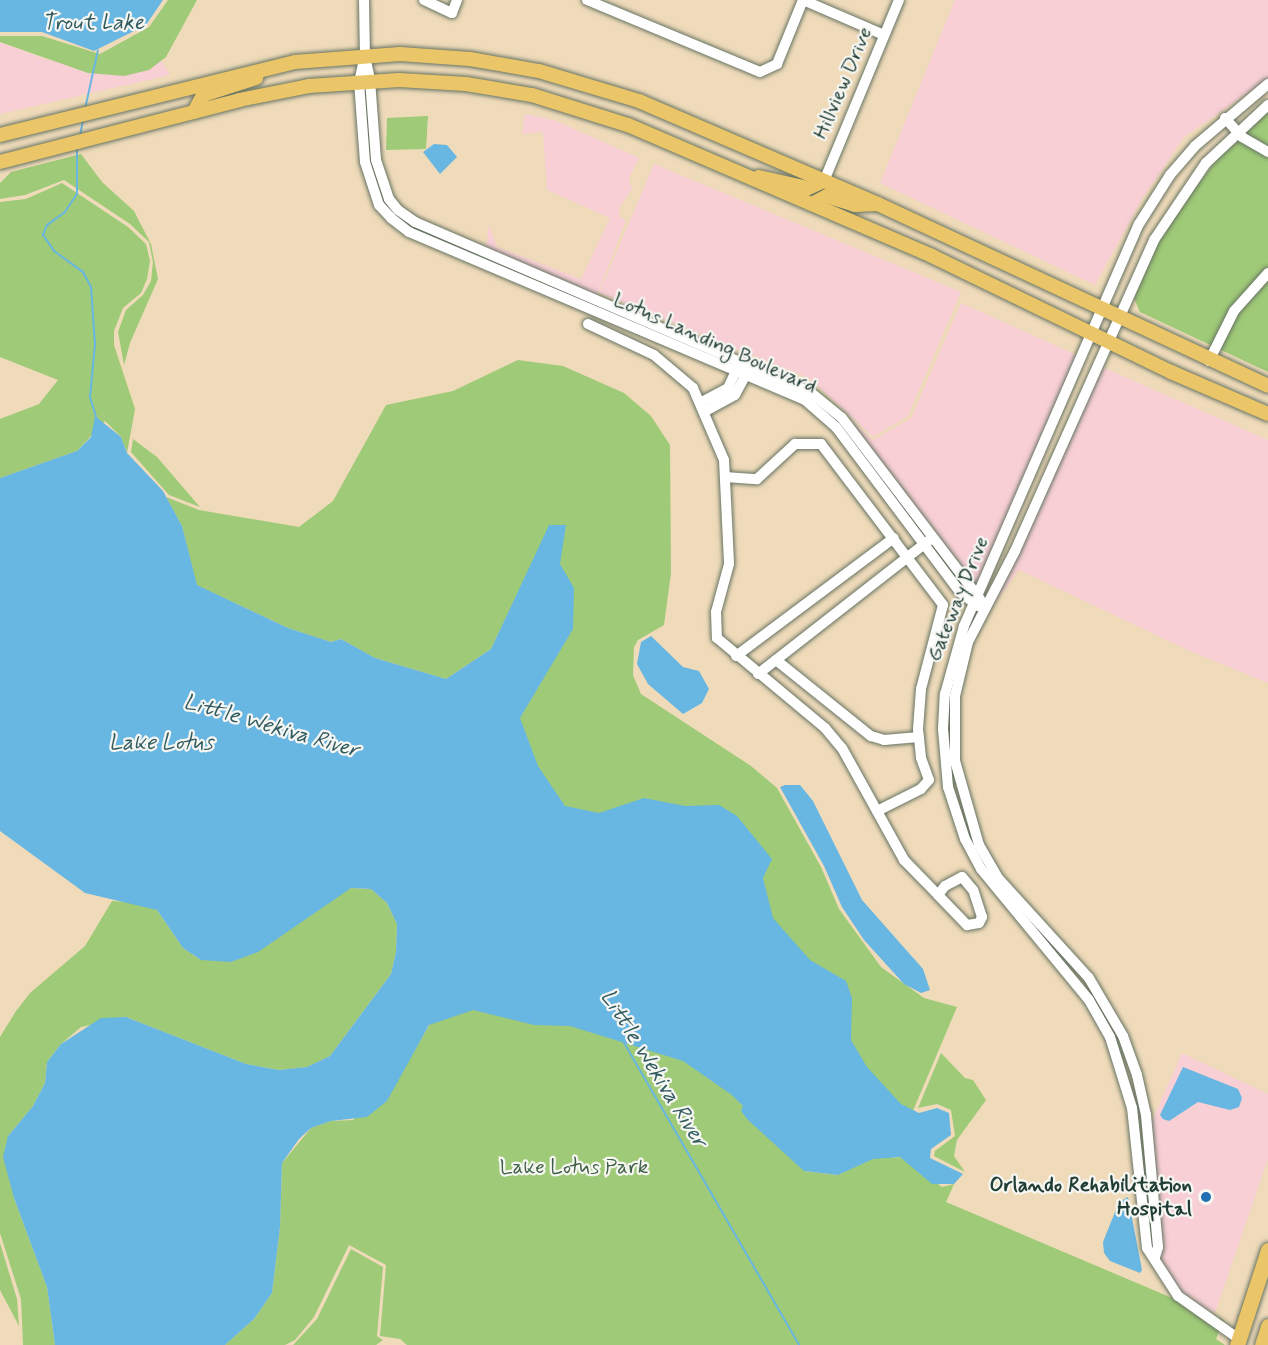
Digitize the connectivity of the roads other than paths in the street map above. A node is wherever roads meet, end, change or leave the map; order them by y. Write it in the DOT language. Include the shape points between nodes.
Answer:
graph roads {
  1 [pos="364,0"];
  2 [pos="424,0"];
  3 [pos="457,0"];
  4 [pos="587,0"];
  5 [pos="803,0"];
  6 [pos="899,0"];
  7 [pos="884,35"];
  8 [pos="365,56"];
  9 [pos="295,62"];
  10 [pos="365,81"];
  11 [pos="1268,84"];
  12 [pos="1268,105"];
  13 [pos="194,112"];
  14 [pos="1225,118"];
  15 [pos="1236,131"];
  16 [pos="0,135"];
  17 [pos="1268,152"];
  18 [pos="0,162"];
  19 [pos="748,176"];
  20 [pos="824,180"];
  21 [pos="812,204"];
  22 [pos="878,204"];
  23 [pos="1268,273"];
  24 [pos="1102,309"];
  25 [pos="1119,317"];
  26 [pos="588,324"];
  27 [pos="1092,333"];
  28 [pos="1107,340"];
  29 [pos="1209,361"];
  30 [pos="743,368"];
  31 [pos="1268,386"];
  32 [pos="702,408"];
  33 [pos="1268,414"];
  34 [pos="725,477"];
  35 [pos="1030,479"];
  36 [pos="1043,484"];
  37 [pos="932,537"];
  38 [pos="894,538"];
  39 [pos="923,545"];
  40 [pos="909,557"];
  41 [pos="979,602"];
  42 [pos="736,656"];
  43 [pos="776,660"];
  44 [pos="758,675"];
  45 [pos="919,737"];
  46 [pos="877,811"];
  47 [pos="938,895"];
  48 [pos="1148,1142"];
  49 [pos="1136,1143"];
  50 [pos="1268,1250"];
  51 [pos="1155,1257"];
  52 [pos="1268,1326"];
  53 [pos="1241,1343"];
  54 [pos="1262,1345"];
  1 -- 8 [label="street, Lotus Landing Boulevard"];
  2 -- 3 [label="street" via="452,12"];
  4 -- 5 [label="street" via="760,72 777,64"];
  5 -- 7 [label="street"];
  6 -- 7 [label="street, Hillview Drive"];
  7 -- 20 [label="street, Hillview Drive"];
  8 -- 9 [label="main road"];
  8 -- 10 [label="street, Lotus Landing Boulevard"];
  8 -- 20 [label="main road" via="470,59 573,79 639,101"];
  9 -- 13 [label="main road" via="274,73 203,95"];
  9 -- 16 [label="main road"];
  10 -- 13 [label="main road" via="284,90"];
  10 -- 19 [label="main road" via="466,84 565,104 628,125"];
  10 -- 30 [label="street, Lotus Landing Boulevard" via="365,162 379,205 409,232"];
  11 -- 14 [label="street, Gateway Drive"];
  12 -- 15 [label="street, Gateway Drive"];
  13 -- 18 [label="main road"];
  14 -- 15 [label="street"];
  14 -- 24 [label="street, Gateway Drive" via="1170,175 1149,208"];
  15 -- 17 [label="street"];
  15 -- 25 [label="street, Gateway Drive" via="1206,163 1170,213"];
  19 -- 20 [label="main road" via="778,178 808,188"];
  19 -- 21 [label="main road"];
  20 -- 22 [label="main road"];
  21 -- 22 [label="main road" via="827,196 855,205"];
  21 -- 27 [label="main road" via="980,277"];
  22 -- 24 [label="main road"];
  23 -- 29 [label="street" via="1234,311"];
  24 -- 25 [label="main road"];
  24 -- 27 [label="street, Gateway Drive"];
  25 -- 28 [label="street, Gateway Drive"];
  25 -- 29 [label="main road"];
  26 -- 32 [label="street" via="654,355 693,388"];
  27 -- 28 [label="main road"];
  27 -- 35 [label="street, Gateway Drive"];
  28 -- 33 [label="main road"];
  28 -- 36 [label="street, Gateway Drive"];
  29 -- 31 [label="main road"];
  30 -- 32 [label="street" via="731,392"];
  30 -- 37 [label="street, Lotus Landing Boulevard" via="810,392 842,418"];
  30 -- 39 [label="street, Lotus Landing Boulevard" via="805,400 836,427"];
  32 -- 34 [label="street" via="724,460"];
  34 -- 38 [label="street" via="757,479 795,444 821,444"];
  34 -- 42 [label="street" via="729,564 715,626 720,644"];
  35 -- 36 [label="street"];
  35 -- 41 [label="street, Gateway Drive"];
  36 -- 41 [label="street, Gateway Drive"];
  37 -- 39 [label="street"];
  37 -- 41 [label="street, Lotus Landing Boulevard"];
  38 -- 40 [label="street"];
  38 -- 42 [label="street"];
  39 -- 40 [label="street"];
  39 -- 41 [label="street, Lotus Landing Boulevard"];
  40 -- 43 [label="street"];
  40 -- 45 [label="street" via="943,605 921,689"];
  41 -- 48 [label="street, Gateway Drive" via="955,696 955,761 967,816 998,878 1089,978 1106,1005 1137,1075"];
  41 -- 49 [label="street, Gateway Drive" via="953,656 945,694 943,738 948,786 965,839 981,869 1089,1000 1110,1037 1125,1076"];
  42 -- 44 [label="street"];
  43 -- 44 [label="street"];
  43 -- 45 [label="street" via="871,736 884,740"];
  44 -- 46 [label="street" via="831,735 852,762"];
  45 -- 46 [label="street" via="929,780 921,789"];
  46 -- 47 [label="street" via="904,860"];
  47 -- 47 [label="street" via="962,877 973,890 982,918 967,926"];
  48 -- 49 [label="street"];
  48 -- 51 [label="street, Gateway Drive" via="1158,1247"];
  49 -- 51 [label="street, Gateway Drive" via="1143,1231 1147,1248"];
  50 -- 53 [label="highway"];
  51 -- 53 [label="street, Gateway Drive" via="1163,1278 1179,1296"];
  52 -- 54 [label="highway"];
}
